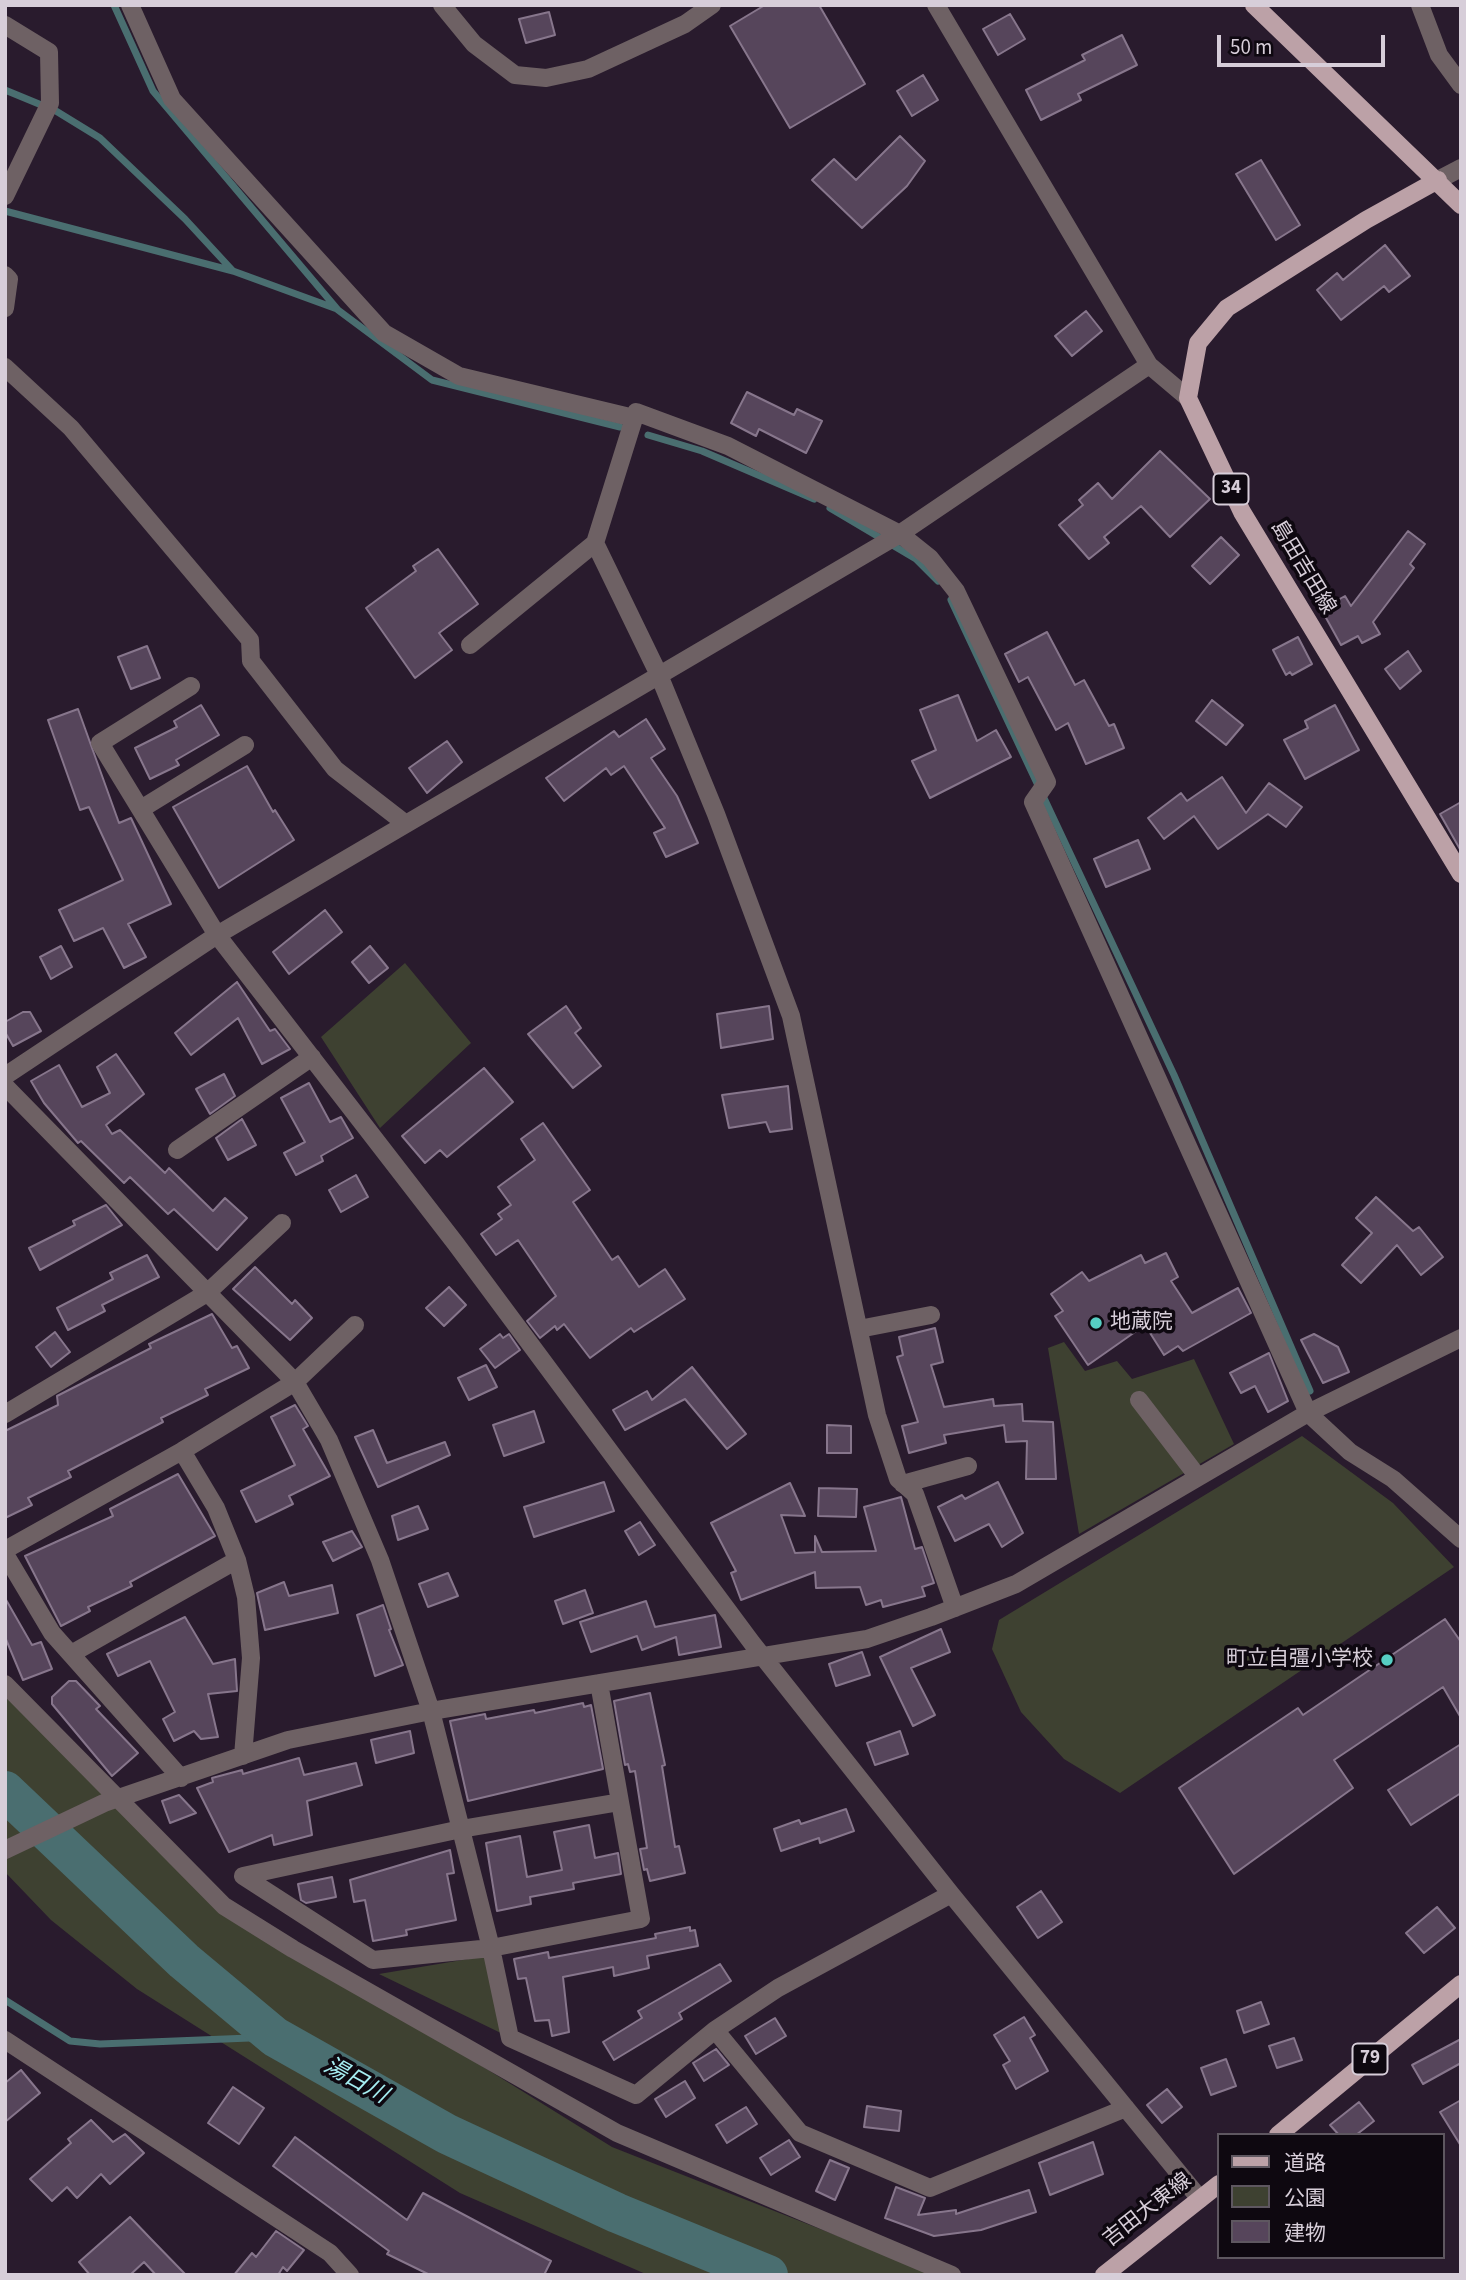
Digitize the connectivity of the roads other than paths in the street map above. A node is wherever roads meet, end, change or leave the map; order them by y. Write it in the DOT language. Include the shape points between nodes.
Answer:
graph roads {
  1 [pos="130,5"];
  2 [pos="442,5"];
  3 [pos="712,5"];
  4 [pos="936,5"];
  5 [pos="1254,5"];
  6 [pos="1420,5"];
  7 [pos="5,25"];
  8 [pos="1461,85"];
  9 [pos="1461,168"];
  10 [pos="1438,180"];
  11 [pos="6,195"];
  12 [pos="1461,197"];
  13 [pos="1461,205"];
  14 [pos="5,275"];
  15 [pos="5,308"];
  16 [pos="1149,365"];
  17 [pos="5,368"];
  18 [pos="1188,397"];
  19 [pos="634,418"];
  20 [pos="899,534"];
  21 [pos="595,543"];
  22 [pos="470,645"];
  23 [pos="659,675"];
  24 [pos="191,686"];
  25 [pos="245,745"];
  26 [pos="141,810"];
  27 [pos="406,824"];
  28 [pos="1461,874"];
  29 [pos="217,935"];
  30 [pos="312,1057"];
  31 [pos="5,1076"];
  32 [pos="5,1086"];
  33 [pos="177,1150"];
  34 [pos="282,1223"];
  35 [pos="207,1293"];
  36 [pos="932,1315"];
  37 [pos="355,1325"];
  38 [pos="859,1329"];
  39 [pos="1461,1338"];
  40 [pos="295,1382"];
  41 [pos="1139,1400"];
  42 [pos="1308,1413"];
  43 [pos="5,1414"];
  44 [pos="182,1451"];
  45 [pos="968,1466"];
  46 [pos="1198,1477"];
  47 [pos="903,1483"];
  48 [pos="1461,1539"];
  49 [pos="5,1552"];
  50 [pos="237,1560"];
  51 [pos="955,1608"];
  52 [pos="71,1654"];
  53 [pos="763,1655"];
  54 [pos="599,1683"];
  55 [pos="5,1684"];
  56 [pos="431,1711"];
  57 [pos="243,1756"];
  58 [pos="181,1778"];
  59 [pos="110,1802"];
  60 [pos="620,1802"];
  61 [pos="461,1829"];
  62 [pos="5,1850"];
  63 [pos="951,1894"];
  64 [pos="491,1948"];
  65 [pos="1461,1984"];
  66 [pos="715,2030"];
  67 [pos="5,2040"];
  68 [pos="1126,2108"];
  69 [pos="1281,2133"];
  70 [pos="1218,2185"];
  71 [pos="1200,2199"];
  72 [pos="350,2275"];
  73 [pos="952,2275"];
  74 [pos="1104,2275"];
  1 -- 19 [label="street" via="172,99 384,333 459,376"];
  2 -- 3 [label="street" via="474,44 515,75 546,78 588,69 685,24"];
  4 -- 16 [label="street"];
  5 -- 10 [label="main road"];
  6 -- 8 [label="street" via="1439,55"];
  7 -- 11 [label="street" via="49,52 50,103"];
  9 -- 10 [label="street"];
  10 -- 12 [label="main road"];
  10 -- 13 [label="main road"];
  10 -- 18 [label="main road" via="1227,308 1198,343"];
  14 -- 15 [label="street" via="9,279"];
  16 -- 18 [label="street"];
  16 -- 20 [label="street"];
  17 -- 27 [label="street" via="71,428 250,640 251,662 335,769"];
  18 -- 28 [label="main road, 島田吉田線 / 34" via="1242,512"];
  19 -- 20 [label="street" via="636,412 728,446"];
  19 -- 21 [label="street"];
  20 -- 23 [label="street"];
  20 -- 42 [label="street" via="930,558 956,591 1047,782 1033,802"];
  21 -- 22 [label="street"];
  21 -- 23 [label="street"];
  23 -- 27 [label="street"];
  23 -- 38 [label="street" via="791,1016"];
  24 -- 26 [label="street" via="100,743"];
  25 -- 26 [label="street"];
  26 -- 29 [label="street"];
  27 -- 29 [label="street"];
  29 -- 30 [label="street"];
  29 -- 31 [label="street"];
  30 -- 33 [label="street"];
  30 -- 53 [label="street"];
  32 -- 35 [label="street"];
  34 -- 35 [label="street"];
  35 -- 40 [label="street"];
  35 -- 43 [label="street"];
  36 -- 38 [label="street"];
  37 -- 40 [label="street"];
  38 -- 47 [label="street" via="877,1415"];
  39 -- 42 [label="street"];
  40 -- 44 [label="street"];
  40 -- 56 [label="street" via="329,1440 380,1560"];
  41 -- 46 [label="street"];
  42 -- 46 [label="street"];
  42 -- 48 [label="street"];
  44 -- 49 [label="street"];
  44 -- 50 [label="street" via="216,1508"];
  45 -- 47 [label="street"];
  46 -- 51 [label="street" via="1016,1584"];
  47 -- 51 [label="street" via="915,1494"];
  49 -- 52 [label="street" via="52,1633"];
  50 -- 52 [label="street"];
  50 -- 57 [label="street" via="246,1597 251,1658"];
  51 -- 53 [label="street" via="867,1639"];
  52 -- 58 [label="street"];
  53 -- 54 [label="street"];
  53 -- 63 [label="street"];
  54 -- 56 [label="street"];
  54 -- 60 [label="street"];
  55 -- 59 [label="street"];
  56 -- 57 [label="street" via="288,1740"];
  56 -- 61 [label="street"];
  57 -- 58 [label="street"];
  58 -- 59 [label="street"];
  59 -- 62 [label="street"];
  59 -- 73 [label="street" via="224,1906 617,2133"];
  60 -- 61 [label="street"];
  60 -- 64 [label="street" via="641,1919"];
  61 -- 64 [label="street"];
  61 -- 64 [label="street" via="243,1876 373,1960"];
  63 -- 66 [label="street" via="778,1988"];
  63 -- 68 [label="street"];
  64 -- 66 [label="street" via="510,2038 636,2095"];
  65 -- 69 [label="main road, 79"];
  66 -- 68 [label="street" via="800,2133 930,2189"];
  67 -- 72 [label="street" via="330,2253"];
  68 -- 71 [label="street"];
  70 -- 71 [label="main road, 吉田大東線"];
  71 -- 74 [label="main road, 吉田大東線"];
}
